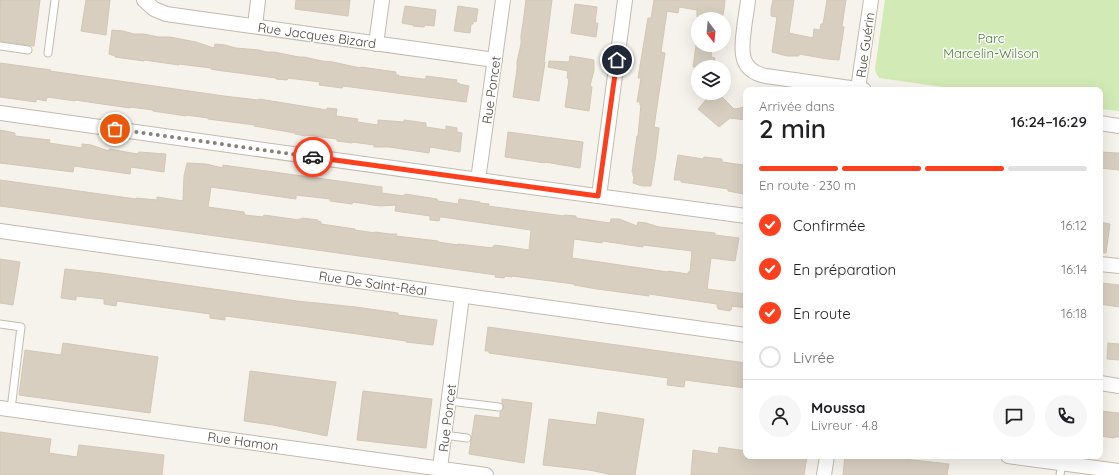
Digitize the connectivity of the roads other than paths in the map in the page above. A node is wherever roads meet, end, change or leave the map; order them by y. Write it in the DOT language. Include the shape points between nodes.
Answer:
graph roads {
  1 [pos="55,0"];
  2 [pos="144,0"];
  3 [pos="258,0"];
  4 [pos="382,0"];
  5 [pos="503,0"];
  6 [pos="625,0"];
  7 [pos="748,0"];
  8 [pos="871,0"];
  9 [pos="255,26"];
  10 [pos="376,44"];
  11 [pos="0,46"];
  12 [pos="28,50"];
  13 [pos="48,53"];
  14 [pos="495,60"];
  15 [pos="840,87"];
  16 [pos="861,87"];
  17 [pos="0,112"];
  18 [pos="1103,123"];
  19 [pos="1119,126"];
  20 [pos="478,180"];
  21 [pos="598,196"];
  22 [pos="743,216"];
  23 [pos="0,231"];
  24 [pos="1103,264"];
  25 [pos="1119,266"];
  26 [pos="462,296"];
  27 [pos="0,324"];
  28 [pos="743,335"];
  29 [pos="1103,383"];
  30 [pos="1119,386"];
  31 [pos="449,401"];
  32 [pos="499,407"];
  33 [pos="5,408"];
  34 [pos="444,435"];
  35 [pos="467,438"];
  36 [pos="827,459"];
  37 [pos="1020,459"];
  38 [pos="440,468"];
  39 [pos="1061,469"];
  40 [pos="1114,472"];
  41 [pos="486,475"];
  42 [pos="824,475"];
  1 -- 13 [label="lane"];
  2 -- 9 [label="street, Rue Jacques Bizard" via="150,7 162,13"];
  3 -- 9 [label="street"];
  4 -- 10 [label="street"];
  5 -- 14 [label="street, Rue Poncet"];
  6 -- 21 [label="street"];
  7 -- 15 [label="street" via="742,49 745,62 750,69 762,76"];
  8 -- 16 [label="street, Rue Guérin"];
  9 -- 10 [label="street, Rue Jacques Bizard"];
  10 -- 14 [label="street, Rue Jacques Bizard"];
  11 -- 12 [label="lane"];
  14 -- 20 [label="street, Rue Poncet"];
  17 -- 20 [label="street"];
  18 -- 19 [label="street"];
  20 -- 21 [label="street"];
  21 -- 22 [label="street"];
  23 -- 26 [label="street, Rue De Saint-Réal"];
  24 -- 25 [label="street"];
  26 -- 28 [label="street, Rue De Saint-Réal"];
  26 -- 31 [label="street, Rue Poncet"];
  27 -- 33 [label="lane" via="21,327"];
  29 -- 30 [label="street"];
  31 -- 32 [label="lane"];
  31 -- 34 [label="street, Rue Poncet"];
  33 -- 38 [label="street, Rue Hamon"];
  34 -- 35 [label="lane"];
  34 -- 38 [label="street, Rue Poncet"];
  36 -- 42 [label="street"];
  37 -- 39 [label="street"];
  38 -- 41 [label="street, Rue Hamon"];
  39 -- 40 [label="street"];
}
